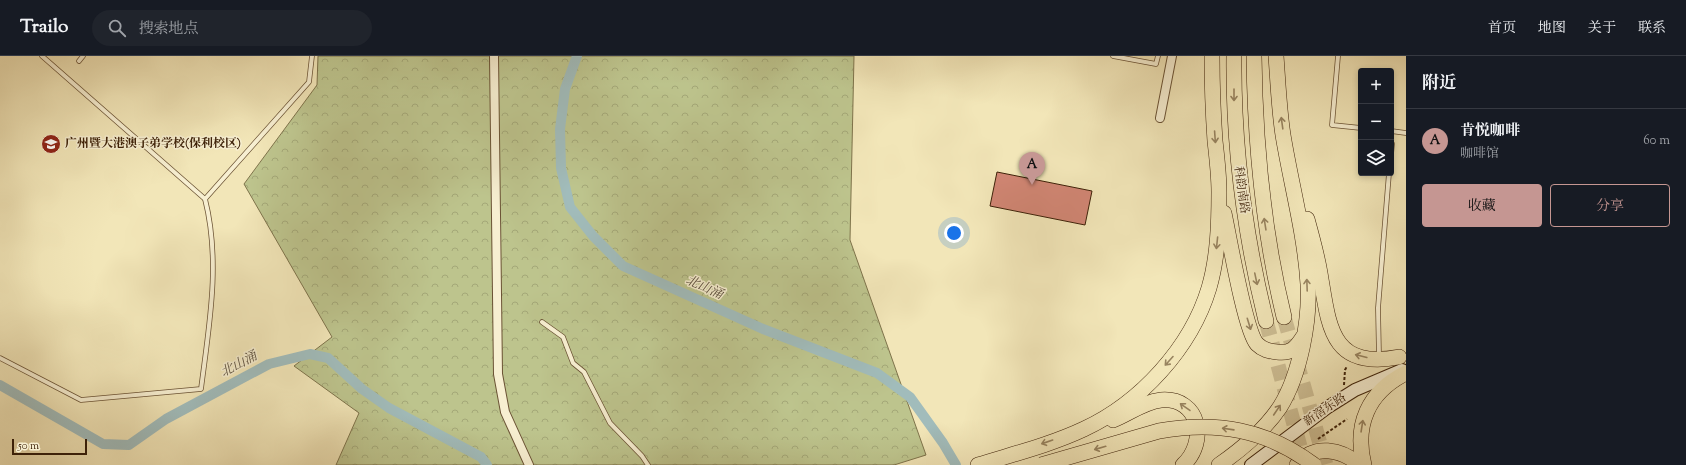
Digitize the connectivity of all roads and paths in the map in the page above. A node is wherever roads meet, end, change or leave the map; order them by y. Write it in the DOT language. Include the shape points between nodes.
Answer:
graph roads {
  1 [pos="42,56"];
  2 [pos="83,56"];
  3 [pos="312,56"];
  4 [pos="494,56"];
  5 [pos="1113,56"];
  6 [pos="1158,56"];
  7 [pos="1172,56"];
  8 [pos="1212,56"];
  9 [pos="1234,56"];
  10 [pos="1254,56"];
  11 [pos="1276,56"];
  12 [pos="1338,56"];
  13 [pos="79,61"];
  14 [pos="1160,118"];
  15 [pos="1358,128"];
  16 [pos="1394,131"];
  17 [pos="1406,133"];
  18 [pos="1289,161"];
  19 [pos="1390,176"];
  20 [pos="1219,190"];
  21 [pos="205,199"];
  22 [pos="1284,317"];
  23 [pos="1266,321"];
  24 [pos="542,322"];
  25 [pos="1304,336"];
  26 [pos="0,358"];
  27 [pos="1379,359"];
  28 [pos="1404,360"];
  29 [pos="1347,366"];
  30 [pos="1406,373"];
  31 [pos="1344,386"];
  32 [pos="1347,419"];
  33 [pos="1084,429"];
  34 [pos="1312,443"];
  35 [pos="979,464"];
  36 [pos="529,465"];
  37 [pos="648,465"];
  38 [pos="1041,465"];
  39 [pos="1183,465"];
  40 [pos="1219,465"];
  41 [pos="1251,465"];
  42 [pos="1297,465"];
  43 [pos="1314,465"];
  44 [pos="1360,465"];
  45 [pos="1364,465"];
  1 -- 21 [label="lane"];
  2 -- 13 [label="lane"];
  3 -- 21 [label="lane" via="309,82"];
  4 -- 36 [label="street" via="498,374 505,412"];
  5 -- 6 [label="lane" via="1156,64"];
  7 -- 14 [label="street"];
  8 -- 20 [label="highway, one-way"];
  9 -- 23 [label="highway, 科韵南路, one-way" via="1235,136 1240,192 1254,274"];
  22 -- 10 [label="highway, 科韵南路, one-way" via="1271,258 1259,171"];
  18 -- 11 [label="highway, one-way" via="1280,108"];
  12 -- 15 [label="lane" via="1332,125"];
  16 -- 17 [label="lane"];
  25 -- 18 [label="highway, one-way" via="1308,285"];
  27 -- 18 [label="highway, one-way" via="1350,353 1332,334 1308,220"];
  19 -- 27 [label="lane" via="1378,308"];
  20 -- 25 [label="highway, one-way" via="1247,316 1256,344 1264,350 1284,353 1293,350"];
  20 -- 33 [label="highway, one-way" via="1217,241 1209,287 1190,332 1176,353 1138,393"];
  21 -- 26 [label="lane" via="211,220 214,280 201,389 81,400"];
  24 -- 37 [label="lane" via="563,337 573,363 584,372 610,423"];
  40 -- 25 [label="highway, one-way" via="1248,443 1280,406 1294,375"];
  27 -- 28 [label="highway"];
  28 -- 41 [label="street, 新滘东路" via="1328,407"];
  29 -- 31 [label="path" via="1344,370"];
  45 -- 30 [label="highway, one-way" via="1361,427 1365,415 1381,390"];
  32 -- 34 [label="path"];
  33 -- 35 [label="highway, one-way"];
  39 -- 33 [label="highway, one-way" via="1193,455 1198,433 1197,423 1191,412 1179,403 1154,401 1120,418"];
  43 -- 38 [label="highway, one-way, bridge" via="1273,440 1244,431 1209,427 1158,431"];
  42 -- 44 [label="highway" via="1310,454 1330,450 1344,454"];
}
